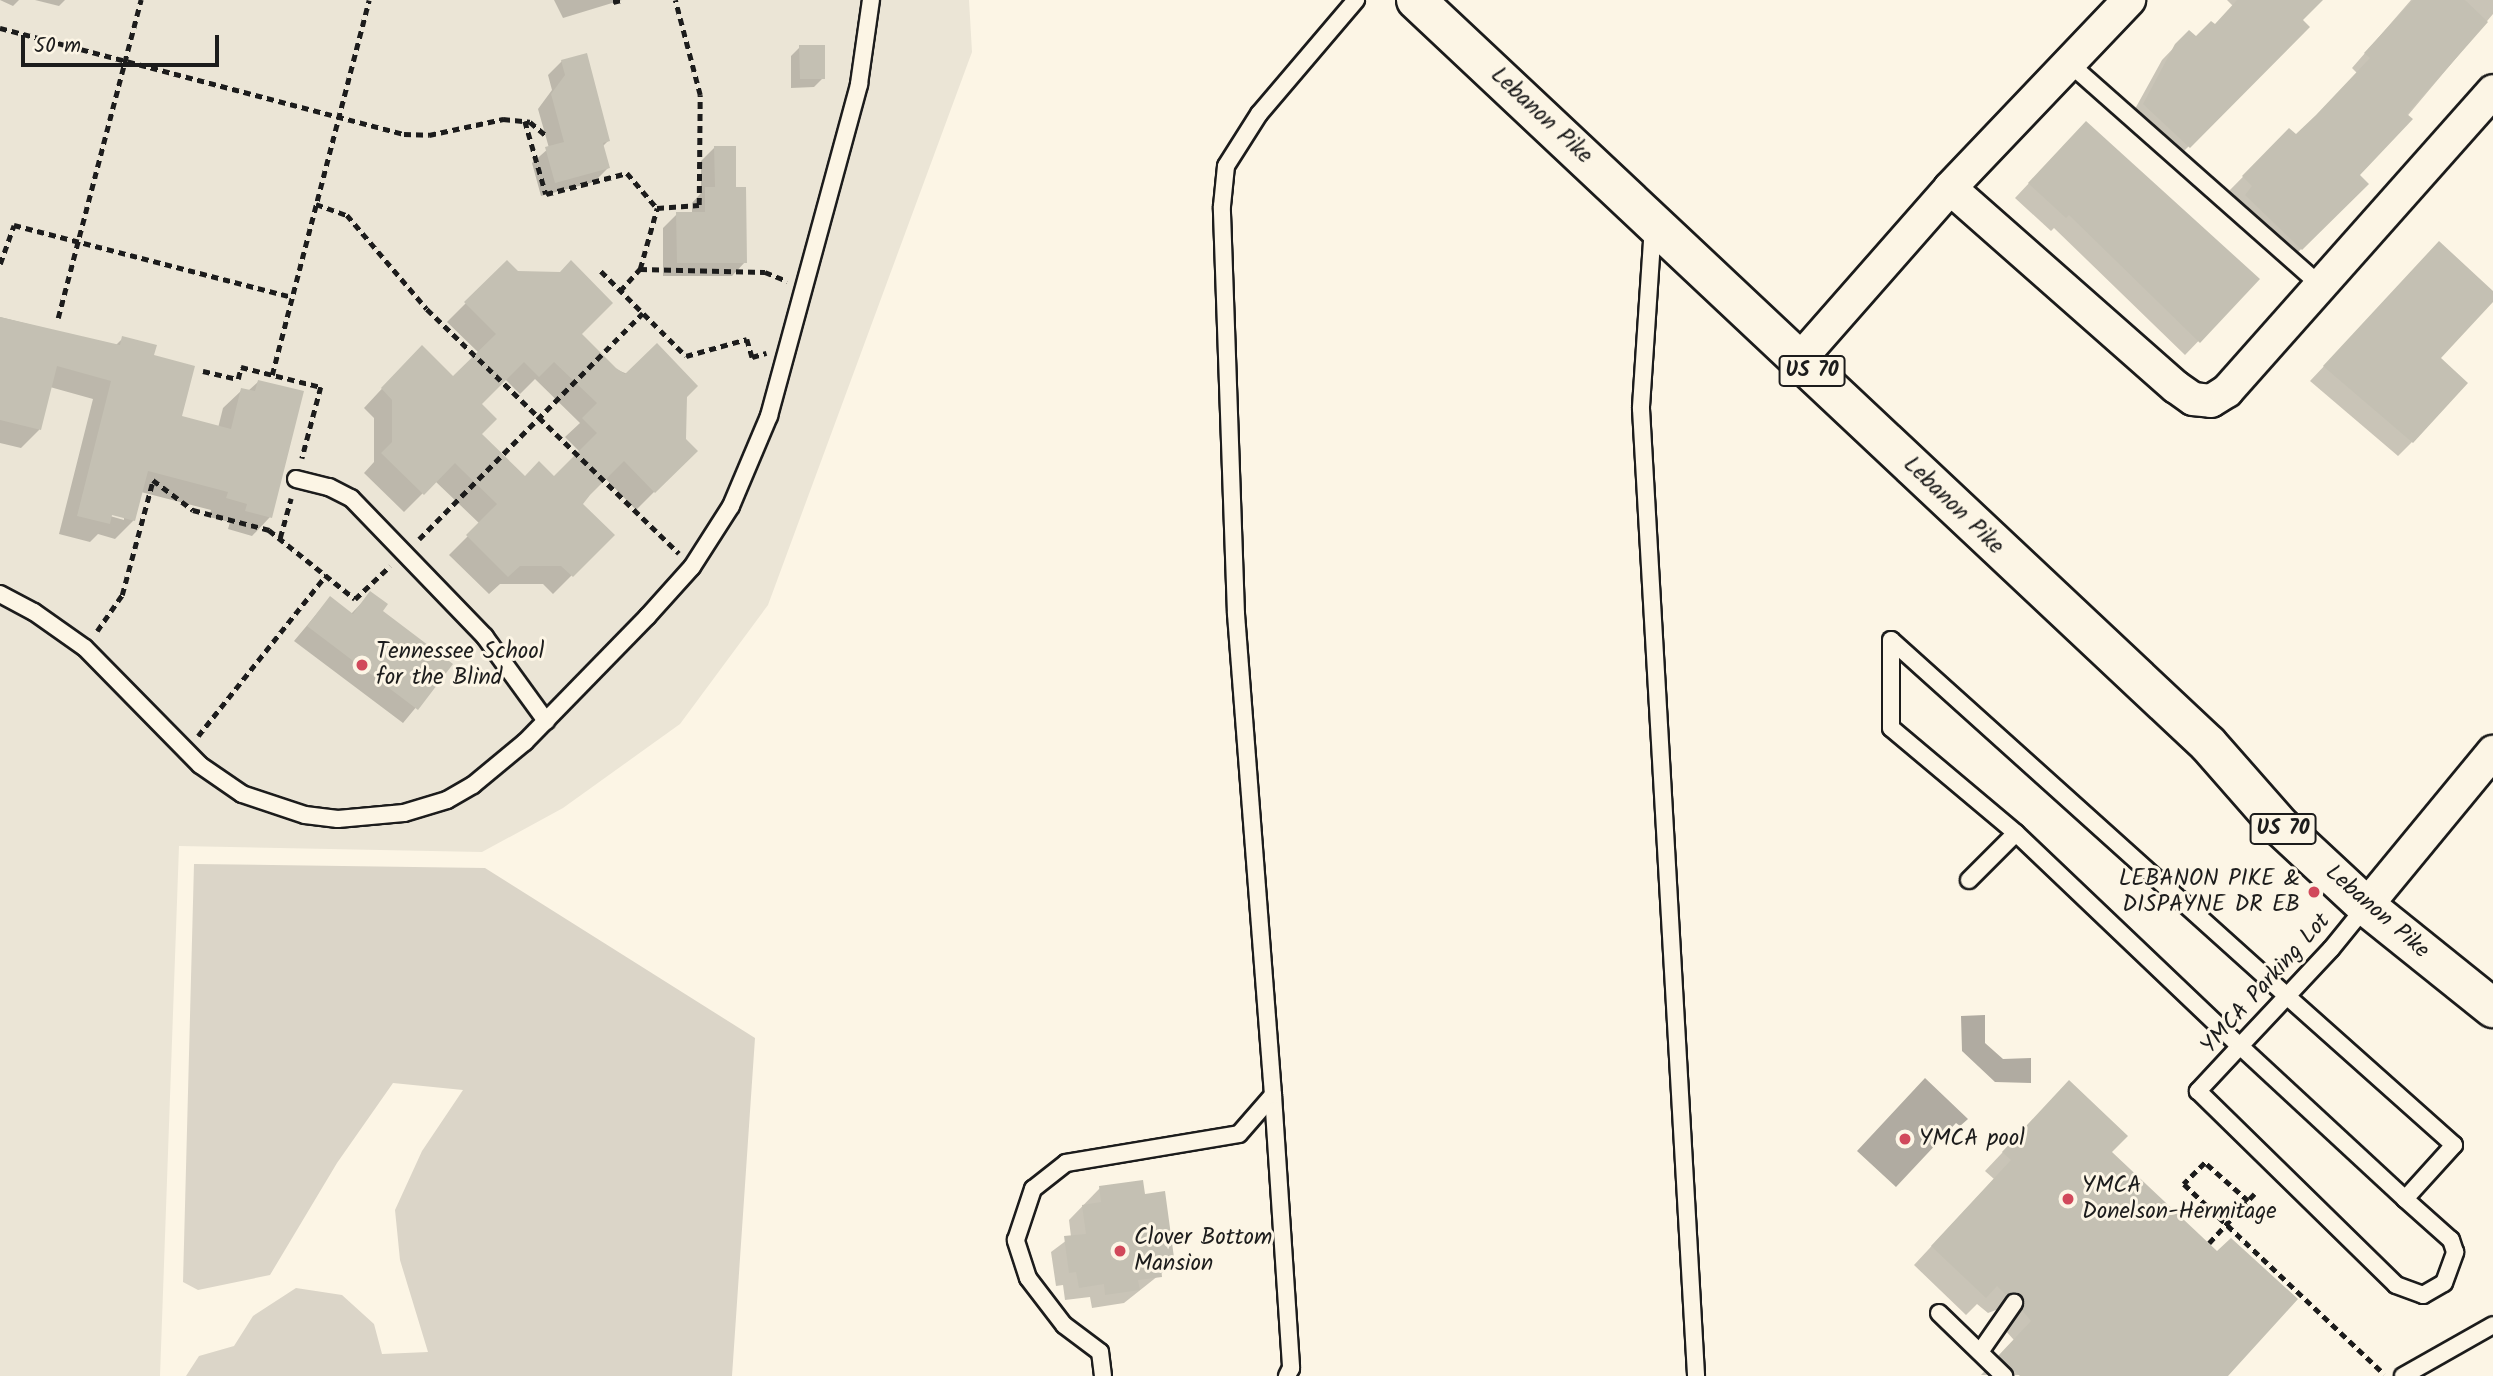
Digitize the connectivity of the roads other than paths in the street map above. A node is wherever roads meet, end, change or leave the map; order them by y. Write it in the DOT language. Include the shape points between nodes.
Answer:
graph roads {
  1 [pos="871,0"];
  2 [pos="1356,0"];
  3 [pos="1416,0"];
  4 [pos="2129,0"];
  5 [pos="2069,63"];
  6 [pos="2493,91"];
  7 [pos="1950,188"];
  8 [pos="1654,220"];
  9 [pos="2321,286"];
  10 [pos="1800,359"];
  11 [pos="296,479"];
  12 [pos="0,594"];
  13 [pos="546,721"];
  14 [pos="2493,752"];
  15 [pos="2016,833"];
  16 [pos="1969,880"];
  17 [pos="2366,906"];
  18 [pos="2287,996"];
  19 [pos="2493,1008"];
  20 [pos="2240,1046"];
  21 [pos="1273,1095"];
  22 [pos="2405,1199"];
  23 [pos="2014,1303"];
  24 [pos="1939,1313"];
  25 [pos="2493,1325"];
  26 [pos="1980,1352"];
  27 [pos="1103,1376"];
  28 [pos="1287,1376"];
  29 [pos="1696,1376"];
  30 [pos="2004,1376"];
  31 [pos="2403,1376"];
  1 -- 13 [label="lane" via="859,84 750,468 715,535 693,565"];
  2 -- 21 [label="lane" via="1259,114 1226,166 1222,206 1236,614"];
  3 -- 8 [label="main road, Lebanon Pike / US 70"];
  4 -- 5 [label="street"];
  5 -- 7 [label="street"];
  5 -- 9 [label="lane"];
  6 -- 9 [label="street"];
  7 -- 9 [label="street" via="2193,399 2211,401 2227,391"];
  7 -- 10 [label="street"];
  8 -- 10 [label="main road, Lebanon Pike / US 70"];
  8 -- 29 [label="lane" via="1640,409"];
  10 -- 17 [label="main road, Lebanon Pike / US 70" via="2208,744 2281,827"];
  11 -- 13 [label="lane" via="330,487 351,498 485,636"];
  12 -- 13 [label="lane" via="85,648 221,782 305,816 373,817 447,800 495,768"];
  14 -- 17 [label="street"];
  15 -- 16 [label="lane"];
  15 -- 18 [label="lane" via="1891,728 1891,640"];
  15 -- 20 [label="lane"];
  17 -- 18 [label="lane, YMCA Parking Lot"];
  17 -- 19 [label="main road, Lebanon Pike / US 70"];
  18 -- 20 [label="lane, YMCA Parking Lot"];
  18 -- 22 [label="lane" via="2454,1145"];
  20 -- 22 [label="lane"];
  20 -- 22 [label="lane, YMCA Parking Lot" via="2199,1091 2396,1285 2414,1294 2433,1292 2453,1269 2455,1252 2451,1240"];
  21 -- 27 [label="lane" via="1239,1134 1066,1163 1032,1189 1016,1240 1028,1278 1064,1325 1100,1352"];
  21 -- 28 [label="lane" via="1291,1368"];
  23 -- 26 [label="lane"];
  24 -- 26 [label="lane"];
  25 -- 31 [label="lane"];
  26 -- 30 [label="lane"];
}
